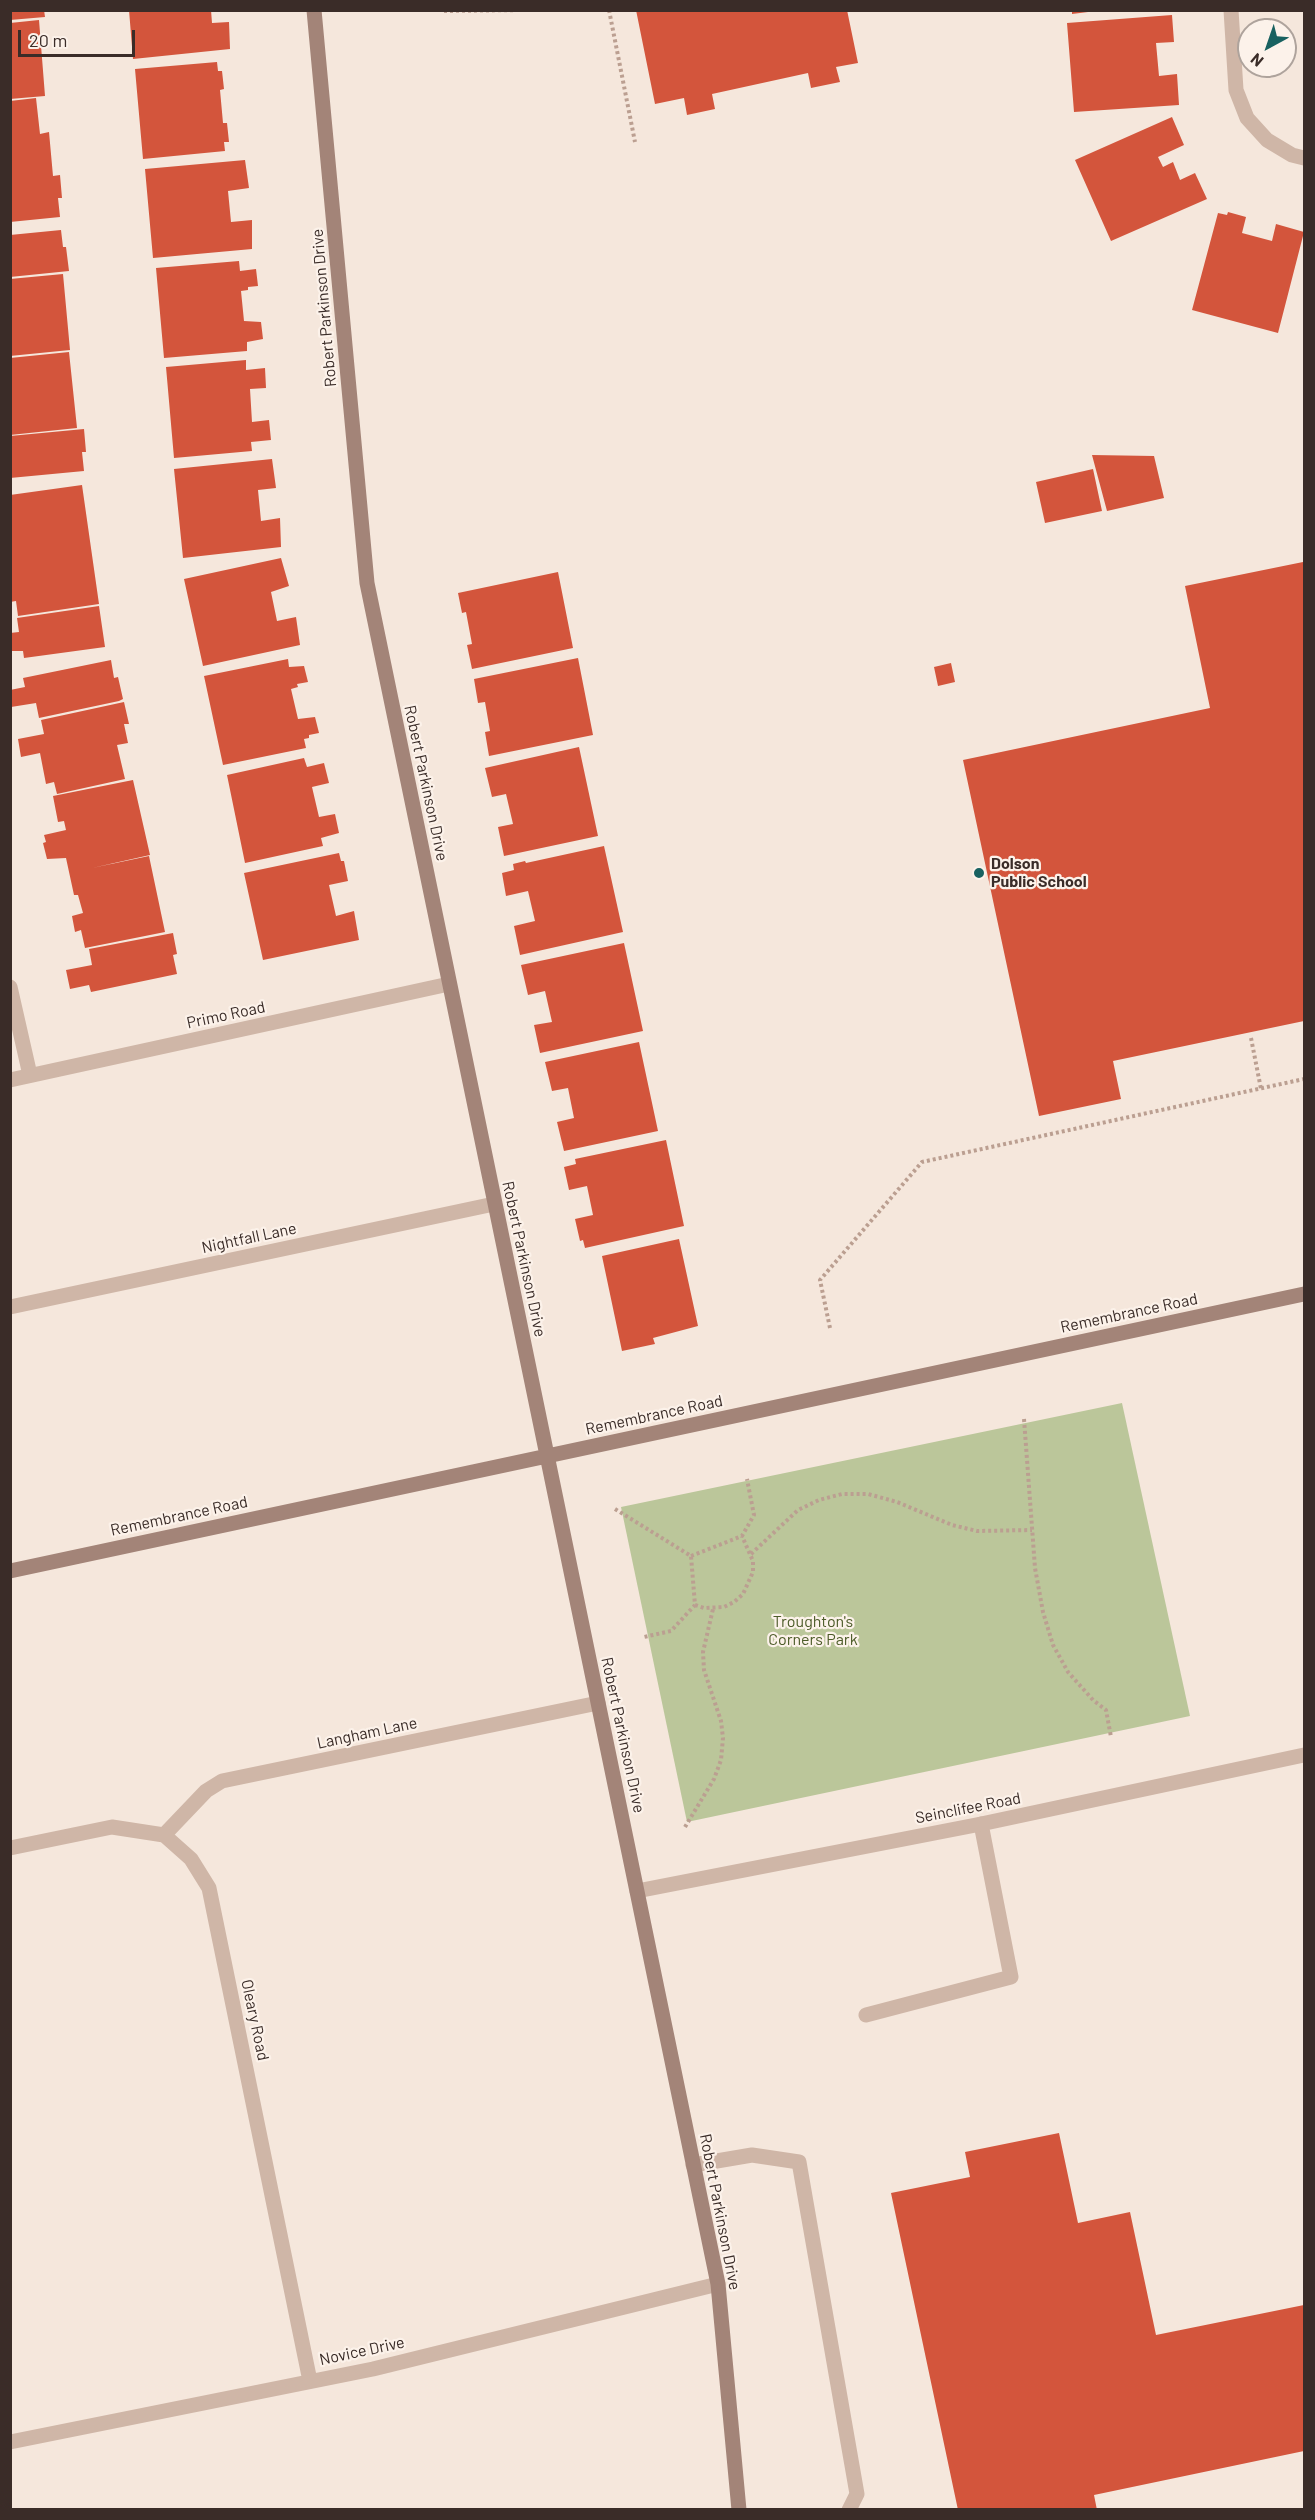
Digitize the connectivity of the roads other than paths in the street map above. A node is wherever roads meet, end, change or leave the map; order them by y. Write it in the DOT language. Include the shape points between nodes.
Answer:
graph roads {
  1 [pos="314,10"];
  2 [pos="1232,10"];
  3 [pos="1305,158"];
  4 [pos="449,984"];
  5 [pos="10,987"];
  6 [pos="30,1076"];
  7 [pos="10,1080"];
  8 [pos="494,1204"];
  9 [pos="1305,1294"];
  10 [pos="10,1307"];
  11 [pos="547,1456"];
  12 [pos="10,1571"];
  13 [pos="598,1703"];
  14 [pos="1305,1755"];
  15 [pos="981,1824"];
  16 [pos="164,1835"];
  17 [pos="10,1848"];
  18 [pos="637,1891"];
  19 [pos="866,2015"];
  20 [pos="693,2165"];
  21 [pos="718,2284"];
  22 [pos="310,2380"];
  23 [pos="10,2442"];
  24 [pos="739,2510"];
  25 [pos="849,2510"];
  1 -- 4 [label="street, Robert Parkinson Drive" via="367,583"];
  2 -- 3 [label="street" via="1236,90 1247,118 1267,140"];
  4 -- 6 [label="street, Primo Road"];
  4 -- 8 [label="street, Robert Parkinson Drive"];
  5 -- 6 [label="street"];
  6 -- 7 [label="street, Primo Road"];
  8 -- 10 [label="street, Nightfall Lane"];
  8 -- 11 [label="street, Robert Parkinson Drive"];
  9 -- 11 [label="street, Remembrance Road"];
  11 -- 12 [label="street, Remembrance Road"];
  11 -- 13 [label="street, Robert Parkinson Drive"];
  13 -- 16 [label="street, Langham Lane" via="222,1781 206,1791"];
  13 -- 18 [label="street, Robert Parkinson Drive"];
  14 -- 15 [label="street, Seinclifee Road"];
  15 -- 18 [label="street, Seinclifee Road"];
  15 -- 19 [label="street" via="1011,1977"];
  16 -- 17 [label="street" via="112,1827"];
  16 -- 22 [label="street, Oleary Road" via="191,1859 209,1888"];
  18 -- 20 [label="street, Robert Parkinson Drive"];
  20 -- 21 [label="street, Robert Parkinson Drive"];
  20 -- 25 [label="street" via="752,2155 799,2163 857,2494"];
  21 -- 22 [label="street, Novice Drive" via="385,2366"];
  21 -- 24 [label="street, Robert Parkinson Drive"];
  22 -- 23 [label="street, Novice Drive"];
}
